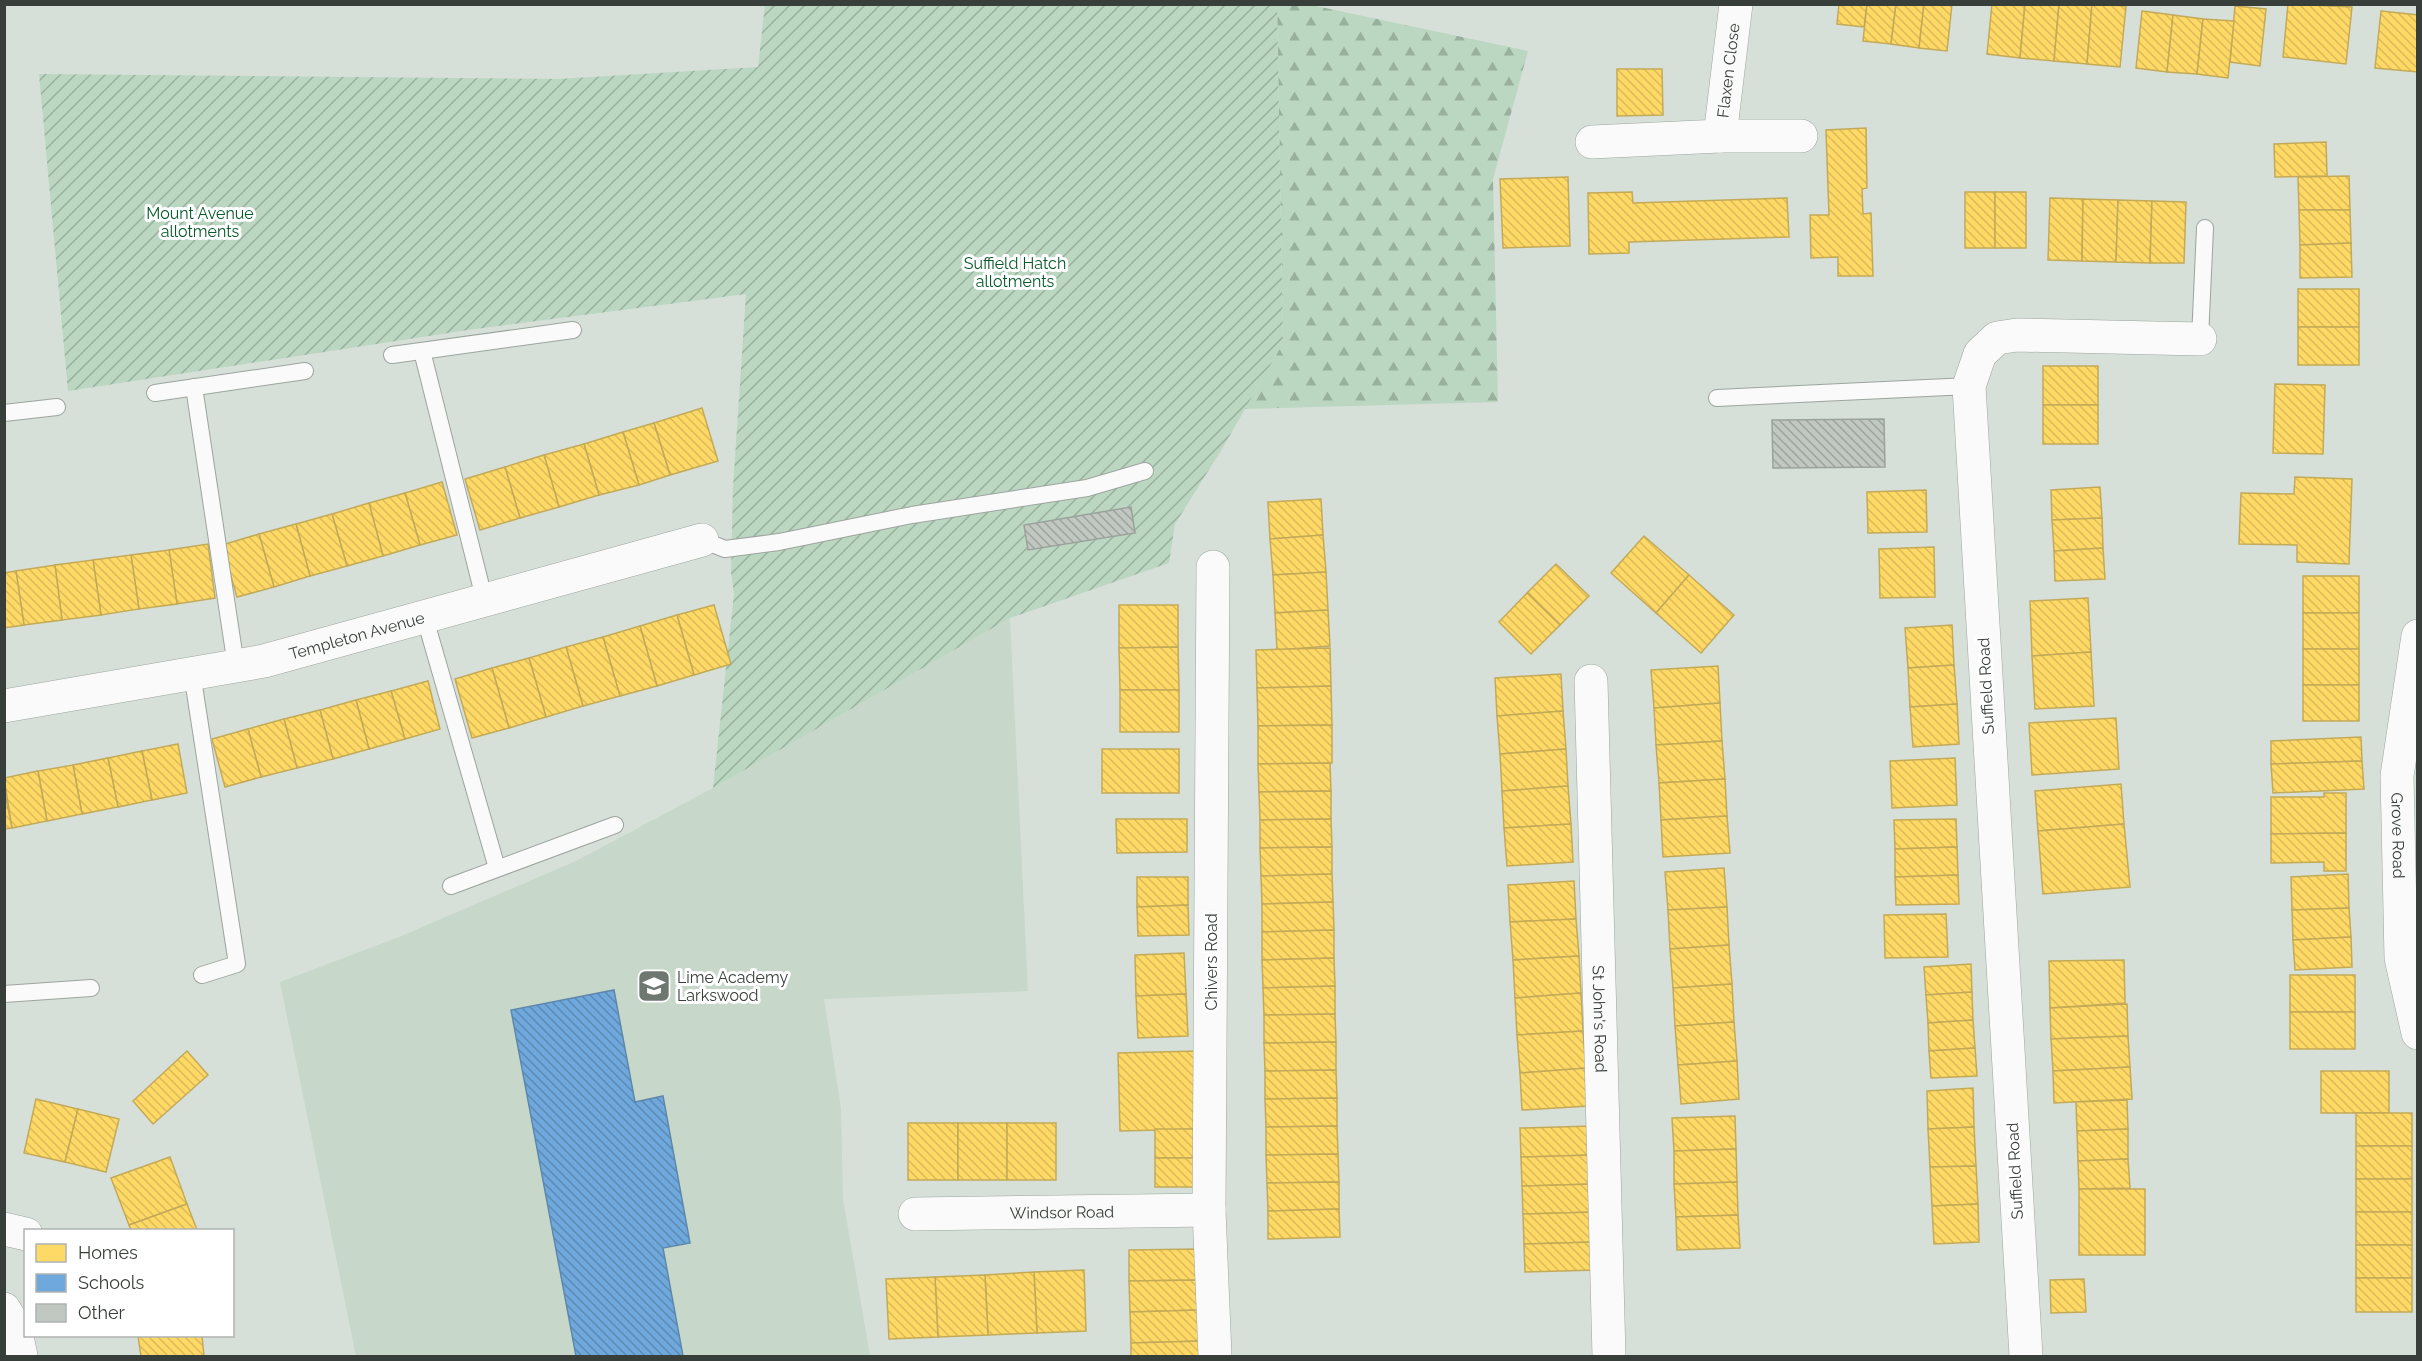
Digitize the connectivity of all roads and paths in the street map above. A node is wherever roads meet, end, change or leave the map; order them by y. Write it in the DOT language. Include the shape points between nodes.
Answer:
graph roads {
  1 [pos="1736,4"];
  2 [pos="1720,136"];
  3 [pos="1801,136"];
  4 [pos="1592,142"];
  5 [pos="2205,228"];
  6 [pos="573,330"];
  7 [pos="2200,339"];
  8 [pos="422,351"];
  9 [pos="392,355"];
  10 [pos="305,371"];
  11 [pos="1969,386"];
  12 [pos="194,387"];
  13 [pos="155,393"];
  14 [pos="1717,398"];
  15 [pos="57,407"];
  16 [pos="4,413"];
  17 [pos="1145,471"];
  18 [pos="702,540"];
  19 [pos="1212,567"];
  20 [pos="484,598"];
  21 [pos="424,615"];
  22 [pos="2418,636"];
  23 [pos="236,666"];
  24 [pos="192,673"];
  25 [pos="1591,681"];
  26 [pos="4,706"];
  27 [pos="615,825"];
  28 [pos="2409,862"];
  29 [pos="497,868"];
  30 [pos="451,886"];
  31 [pos="202,975"];
  32 [pos="91,988"];
  33 [pos="4,994"];
  34 [pos="2418,1033"];
  35 [pos="1209,1210"];
  36 [pos="915,1214"];
  37 [pos="4,1229"];
  38 [pos="24,1234"];
  39 [pos="1215,1356"];
  40 [pos="1609,1356"];
  41 [pos="2026,1356"];
  1 -- 2 [label="street, Flaxen Close"];
  2 -- 3 [label="street, Flaxen Close"];
  2 -- 4 [label="street, Flaxen Close"];
  5 -- 7 [label="lane, Suffield Road"];
  6 -- 8 [label="lane"];
  7 -- 11 [label="street, Suffield Road" via="2017,335 1997,338 1980,354"];
  8 -- 9 [label="lane"];
  8 -- 20 [label="lane"];
  10 -- 12 [label="lane"];
  11 -- 14 [label="lane"];
  11 -- 41 [label="street, Suffield Road"];
  12 -- 13 [label="lane"];
  12 -- 23 [label="lane"];
  15 -- 16 [label="lane"];
  17 -- 18 [label="lane" via="1087,488 912,515 779,542 725,549"];
  18 -- 20 [label="street, Templeton Avenue"];
  19 -- 35 [label="street, Chivers Road"];
  20 -- 21 [label="street, Templeton Avenue"];
  21 -- 23 [label="street, Templeton Avenue"];
  21 -- 29 [label="lane"];
  22 -- 28 [label="street, Grove Road" via="2397,776"];
  23 -- 24 [label="street, Templeton Avenue"];
  24 -- 26 [label="street, Templeton Avenue"];
  24 -- 31 [label="lane" via="237,964"];
  25 -- 40 [label="street, St John's Road"];
  27 -- 29 [label="lane"];
  28 -- 34 [label="street, Grove Road" via="2401,957"];
  29 -- 30 [label="lane"];
  32 -- 33 [label="lane"];
  35 -- 36 [label="street, Windsor Road"];
  35 -- 39 [label="street, Chivers Road"];
  37 -- 38 [label="street"];
}
